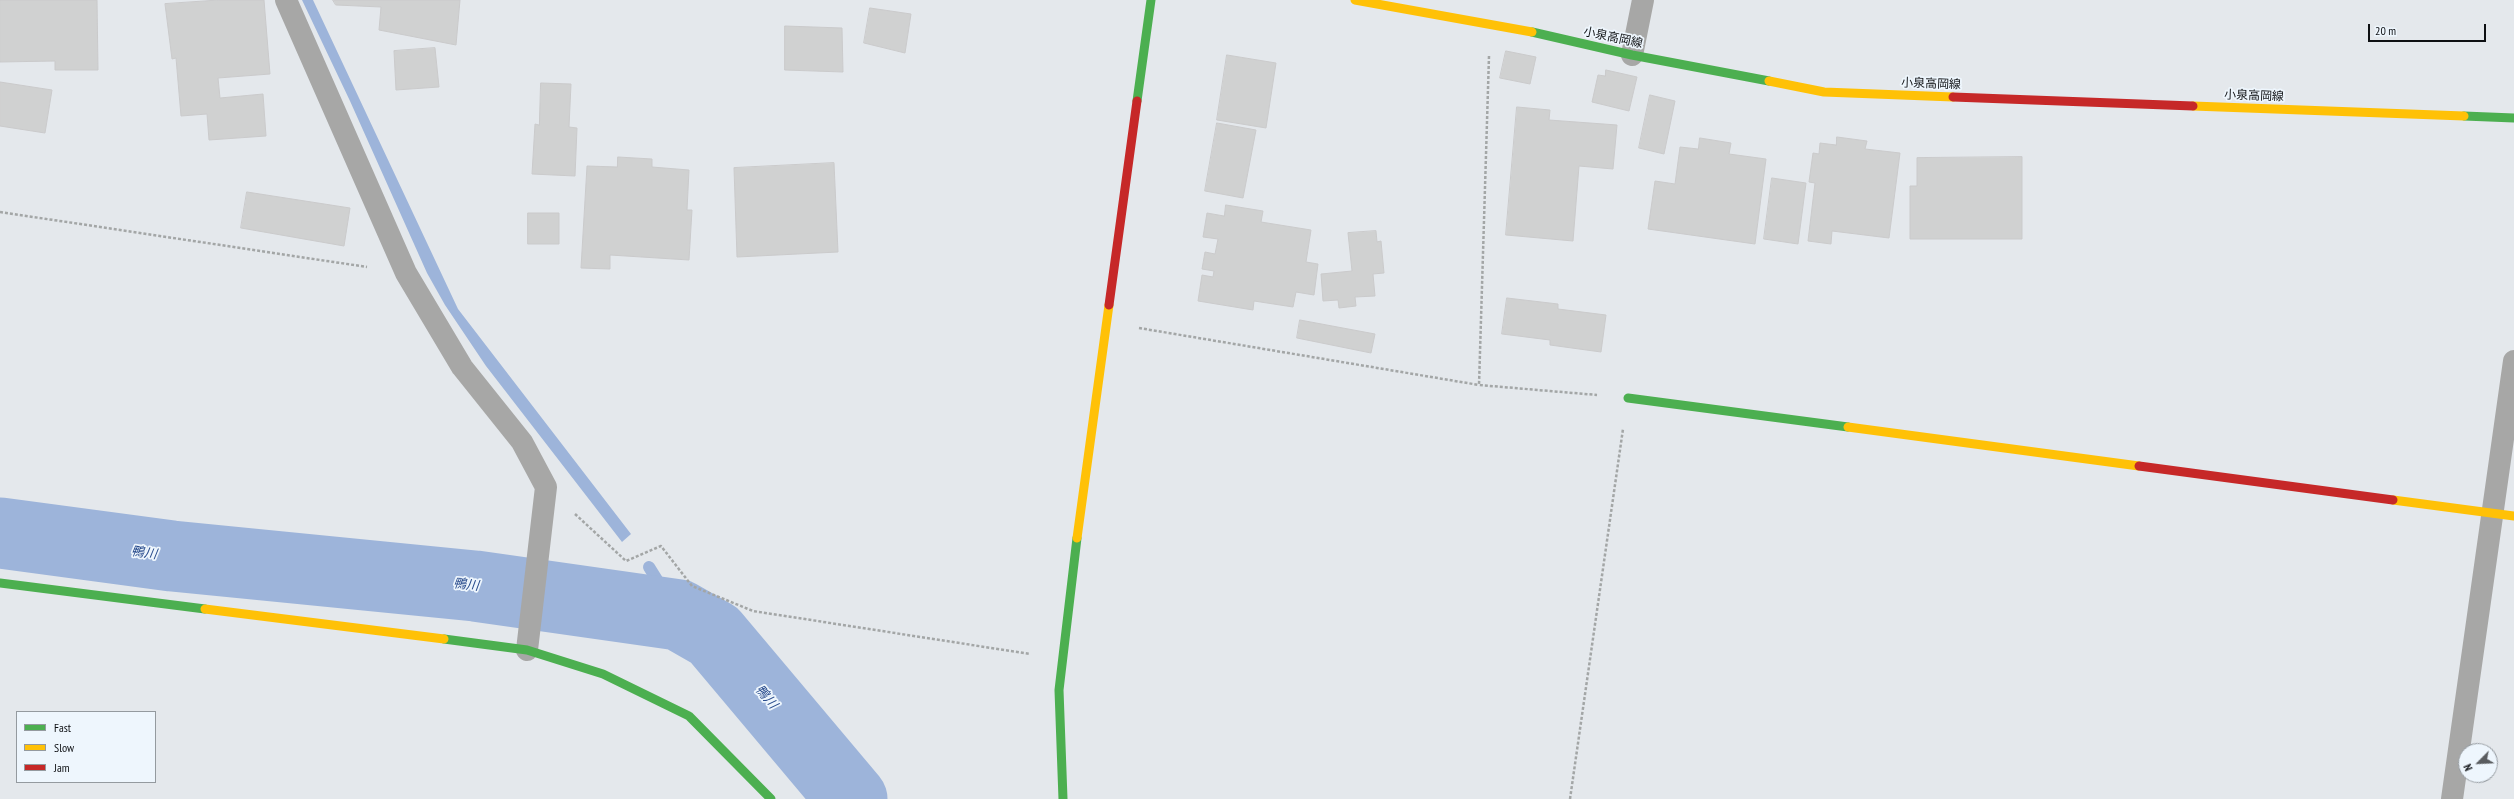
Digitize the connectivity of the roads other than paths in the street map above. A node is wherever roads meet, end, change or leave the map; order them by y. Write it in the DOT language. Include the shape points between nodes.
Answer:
graph roads {
  1 [pos="286,0"];
  2 [pos="1150,0"];
  3 [pos="1355,0"];
  4 [pos="1643,0"];
  5 [pos="1632,55"];
  6 [pos="2514,118"];
  7 [pos="2514,361"];
  8 [pos="1628,398"];
  9 [pos="2492,512"];
  10 [pos="2514,516"];
  11 [pos="0,583"];
  12 [pos="529,639"];
  13 [pos="770,799"];
  14 [pos="1063,799"];
  15 [pos="2452,799"];
  1 -- 12 [label="street" via="406,273 462,367 522,442 546,487"];
  2 -- 14 [label="street" via="1062,657 1059,690"];
  3 -- 5 [label="street, 小泉高岡線" via="1490,23"];
  4 -- 5 [label="street"];
  5 -- 6 [label="street, 小泉高岡線" via="1824,92"];
  7 -- 9 [label="street"];
  8 -- 9 [label="street"];
  9 -- 10 [label="street"];
  9 -- 15 [label="street"];
  11 -- 12 [label="street"];
  12 -- 13 [label="street" via="689,716"];
}
